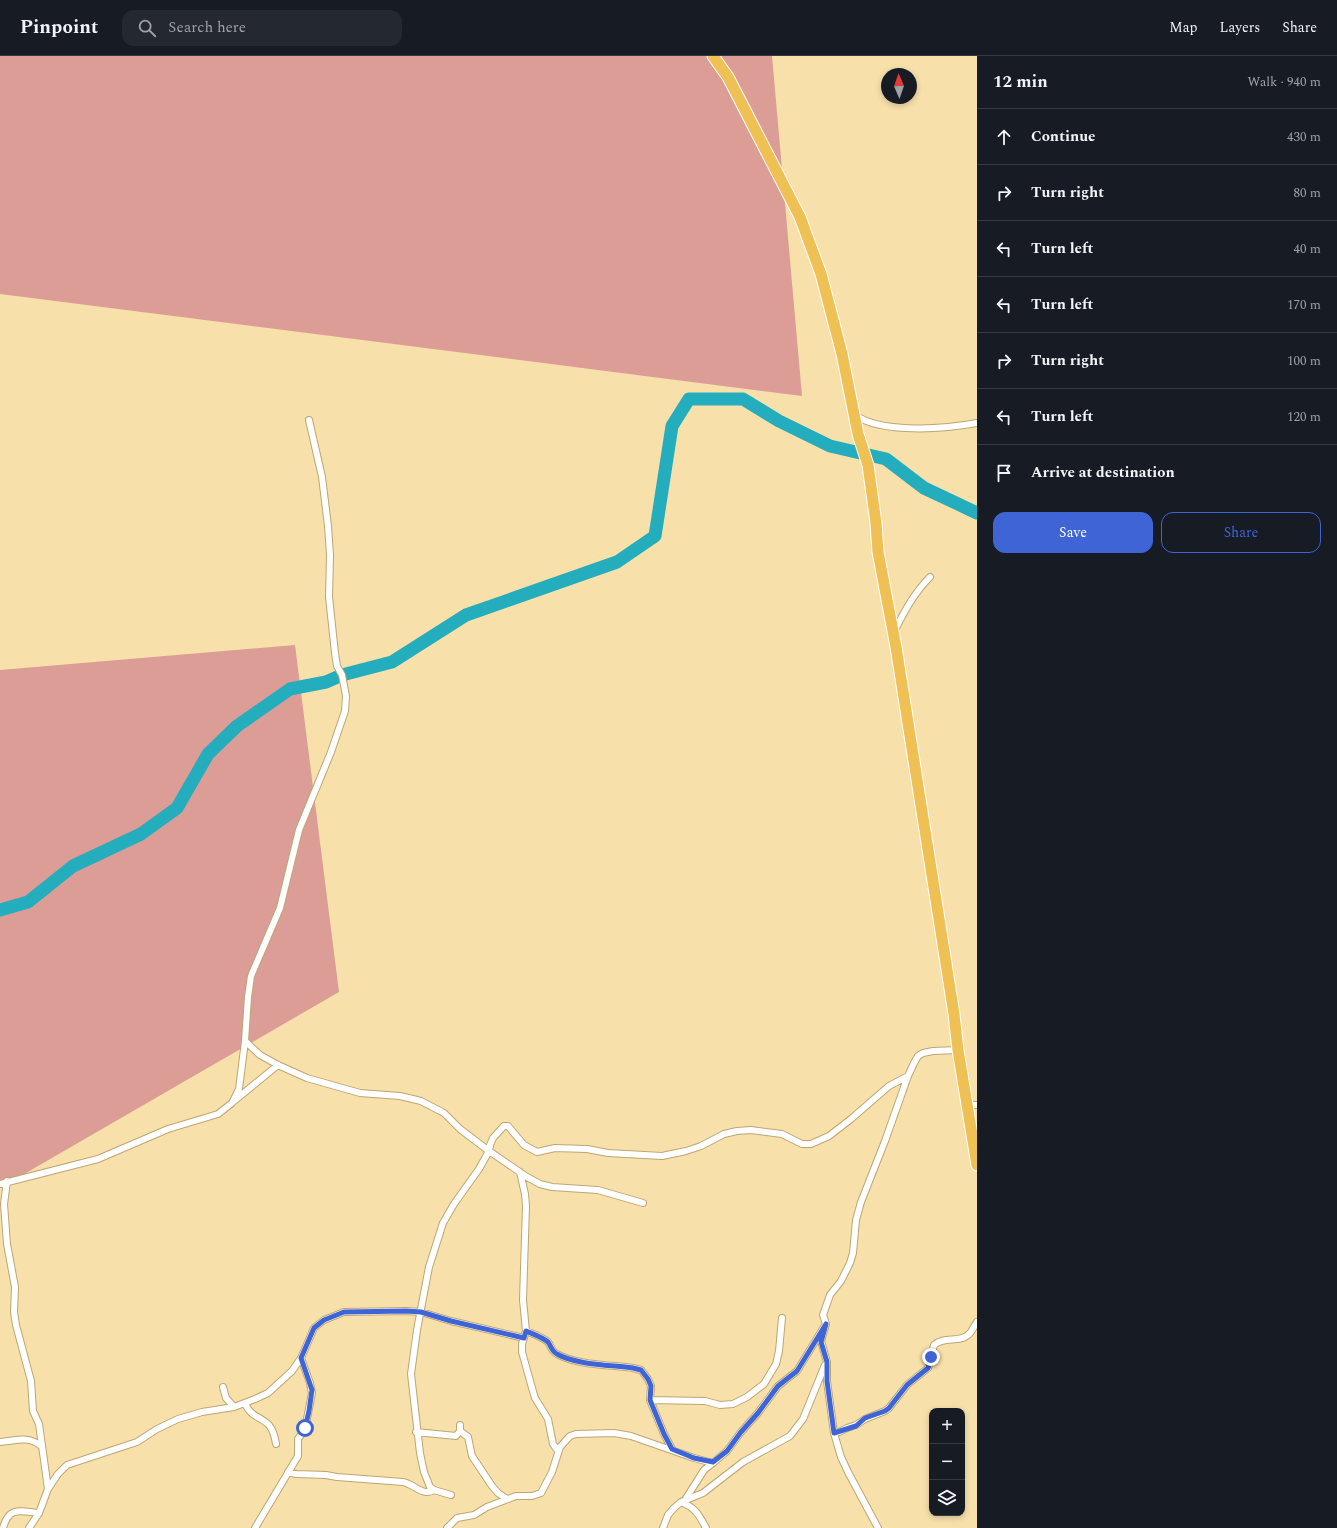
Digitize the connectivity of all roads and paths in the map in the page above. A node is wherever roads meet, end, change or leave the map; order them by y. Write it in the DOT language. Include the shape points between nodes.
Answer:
graph roads {
  1 [pos="713,56"];
  2 [pos="855,416"];
  3 [pos="309,420"];
  4 [pos="977,424"];
  5 [pos="930,577"];
  6 [pos="895,641"];
  7 [pos="245,1041"];
  8 [pos="958,1050"];
  9 [pos="278,1065"];
  10 [pos="908,1076"];
  11 [pos="232,1103"];
  12 [pos="972,1105"];
  13 [pos="489,1151"];
  14 [pos="977,1165"];
  15 [pos="520,1172"];
  16 [pos="7,1181"];
  17 [pos="0,1184"];
  18 [pos="643,1203"];
  19 [pos="421,1312"];
  20 [pos="782,1318"];
  21 [pos="977,1322"];
  22 [pos="826,1324"];
  23 [pos="526,1331"];
  24 [pos="524,1338"];
  25 [pos="301,1358"];
  26 [pos="827,1362"];
  27 [pos="223,1387"];
  28 [pos="650,1400"];
  29 [pos="245,1403"];
  30 [pos="234,1406"];
  31 [pos="416,1432"];
  32 [pos="834,1433"];
  33 [pos="0,1442"];
  34 [pos="276,1444"];
  35 [pos="41,1446"];
  36 [pos="672,1449"];
  37 [pos="558,1451"];
  38 [pos="713,1462"];
  39 [pos="288,1472"];
  40 [pos="48,1488"];
  41 [pos="434,1490"];
  42 [pos="451,1495"];
  43 [pos="507,1499"];
  44 [pos="683,1501"];
  45 [pos="39,1513"];
  46 [pos="3,1528"];
  47 [pos="29,1528"];
  48 [pos="255,1528"];
  49 [pos="447,1528"];
  50 [pos="663,1528"];
  51 [pos="706,1528"];
  52 [pos="878,1528"];
  1 -- 2 [label="highway" via="728,77 800,217 821,274"];
  2 -- 4 [label="street" via="863,421 891,427 926,429"];
  2 -- 6 [label="highway" via="868,464 878,552"];
  3 -- 7 [label="street" via="322,477 330,555 329,596 337,666 342,675 346,696 345,711 299,830 280,908 252,976"];
  5 -- 6 [label="street" via="914,595 903,614 894,633"];
  6 -- 8 [label="highway"];
  7 -- 9 [label="street" via="260,1056"];
  7 -- 11 [label="street" via="239,1089"];
  8 -- 10 [label="street" via="923,1053 918,1056"];
  8 -- 12 [label="highway"];
  9 -- 11 [label="street"];
  9 -- 13 [label="street" via="307,1078 360,1093 400,1096 421,1101 444,1113"];
  10 -- 13 [label="street" via="888,1086 829,1136 811,1144 802,1144 782,1134 751,1130 724,1134 686,1151 662,1156 587,1149 555,1148 537,1152 527,1147 508,1126 504,1126 493,1138"];
  10 -- 22 [label="street" via="860,1202 853,1253 841,1281 830,1295 823,1315"];
  11 -- 16 [label="street" via="218,1114 168,1129 98,1159"];
  12 -- 14 [label="highway"];
  13 -- 15 [label="street"];
  13 -- 19 [label="street" via="443,1223 429,1267"];
  15 -- 18 [label="street" via="552,1188 598,1190"];
  15 -- 23 [label="street" via="526,1206 523,1300"];
  16 -- 17 [label="street"];
  16 -- 35 [label="street" via="4,1204 7,1244 15,1287 14,1312 31,1380 33,1410 39,1424"];
  19 -- 24 [label="street"];
  19 -- 25 [label="street" via="344,1312 324,1320 314,1328"];
  19 -- 31 [label="street" via="411,1374"];
  20 -- 28 [label="street" via="776,1364 764,1384 747,1397 733,1404 720,1405 705,1401"];
  21 -- 32 [label="street" via="970,1334 965,1337 934,1345 928,1368 907,1385 889,1408 865,1418 856,1426"];
  22 -- 26 [label="street" via="821,1342"];
  22 -- 38 [label="street" via="797,1371 778,1386 727,1451"];
  23 -- 24 [label="street"];
  23 -- 28 [label="street" via="542,1338 555,1354 567,1359 641,1370 651,1386"];
  24 -- 37 [label="street" via="522,1352 535,1398 548,1419 553,1444"];
  25 -- 29 [label="street" via="292,1371 268,1393"];
  25 -- 39 [label="street" via="312,1393 305,1428 298,1439 298,1456"];
  26 -- 32 [label="street"];
  26 -- 44 [label="street" via="804,1419 790,1436 747,1460 703,1493"];
  27 -- 30 [label="street" via="226,1398"];
  28 -- 36 [label="street"];
  29 -- 30 [label="street"];
  29 -- 34 [label="street" via="249,1411 272,1430"];
  30 -- 40 [label="street" via="178,1419 137,1442 71,1463 63,1468"];
  31 -- 41 [label="street" via="424,1472 428,1484"];
  31 -- 43 [label="street" via="456,1436 460,1428 468,1437 472,1456 492,1486"];
  32 -- 52 [label="street" via="841,1457"];
  33 -- 35 [label="street" via="24,1439"];
  35 -- 40 [label="street"];
  36 -- 37 [label="street" via="631,1436 592,1433 574,1434"];
  36 -- 38 [label="street"];
  37 -- 43 [label="street" via="552,1472 541,1494"];
  38 -- 44 [label="street" via="704,1470"];
  39 -- 41 [label="street" via="403,1482 422,1492"];
  39 -- 48 [label="street"];
  40 -- 45 [label="street"];
  41 -- 42 [label="street"];
  43 -- 49 [label="street" via="474,1515 457,1518"];
  44 -- 50 [label="street" via="668,1515"];
  44 -- 51 [label="street" via="695,1509"];
  45 -- 46 [label="street" via="14,1511"];
  45 -- 47 [label="street"];
}
